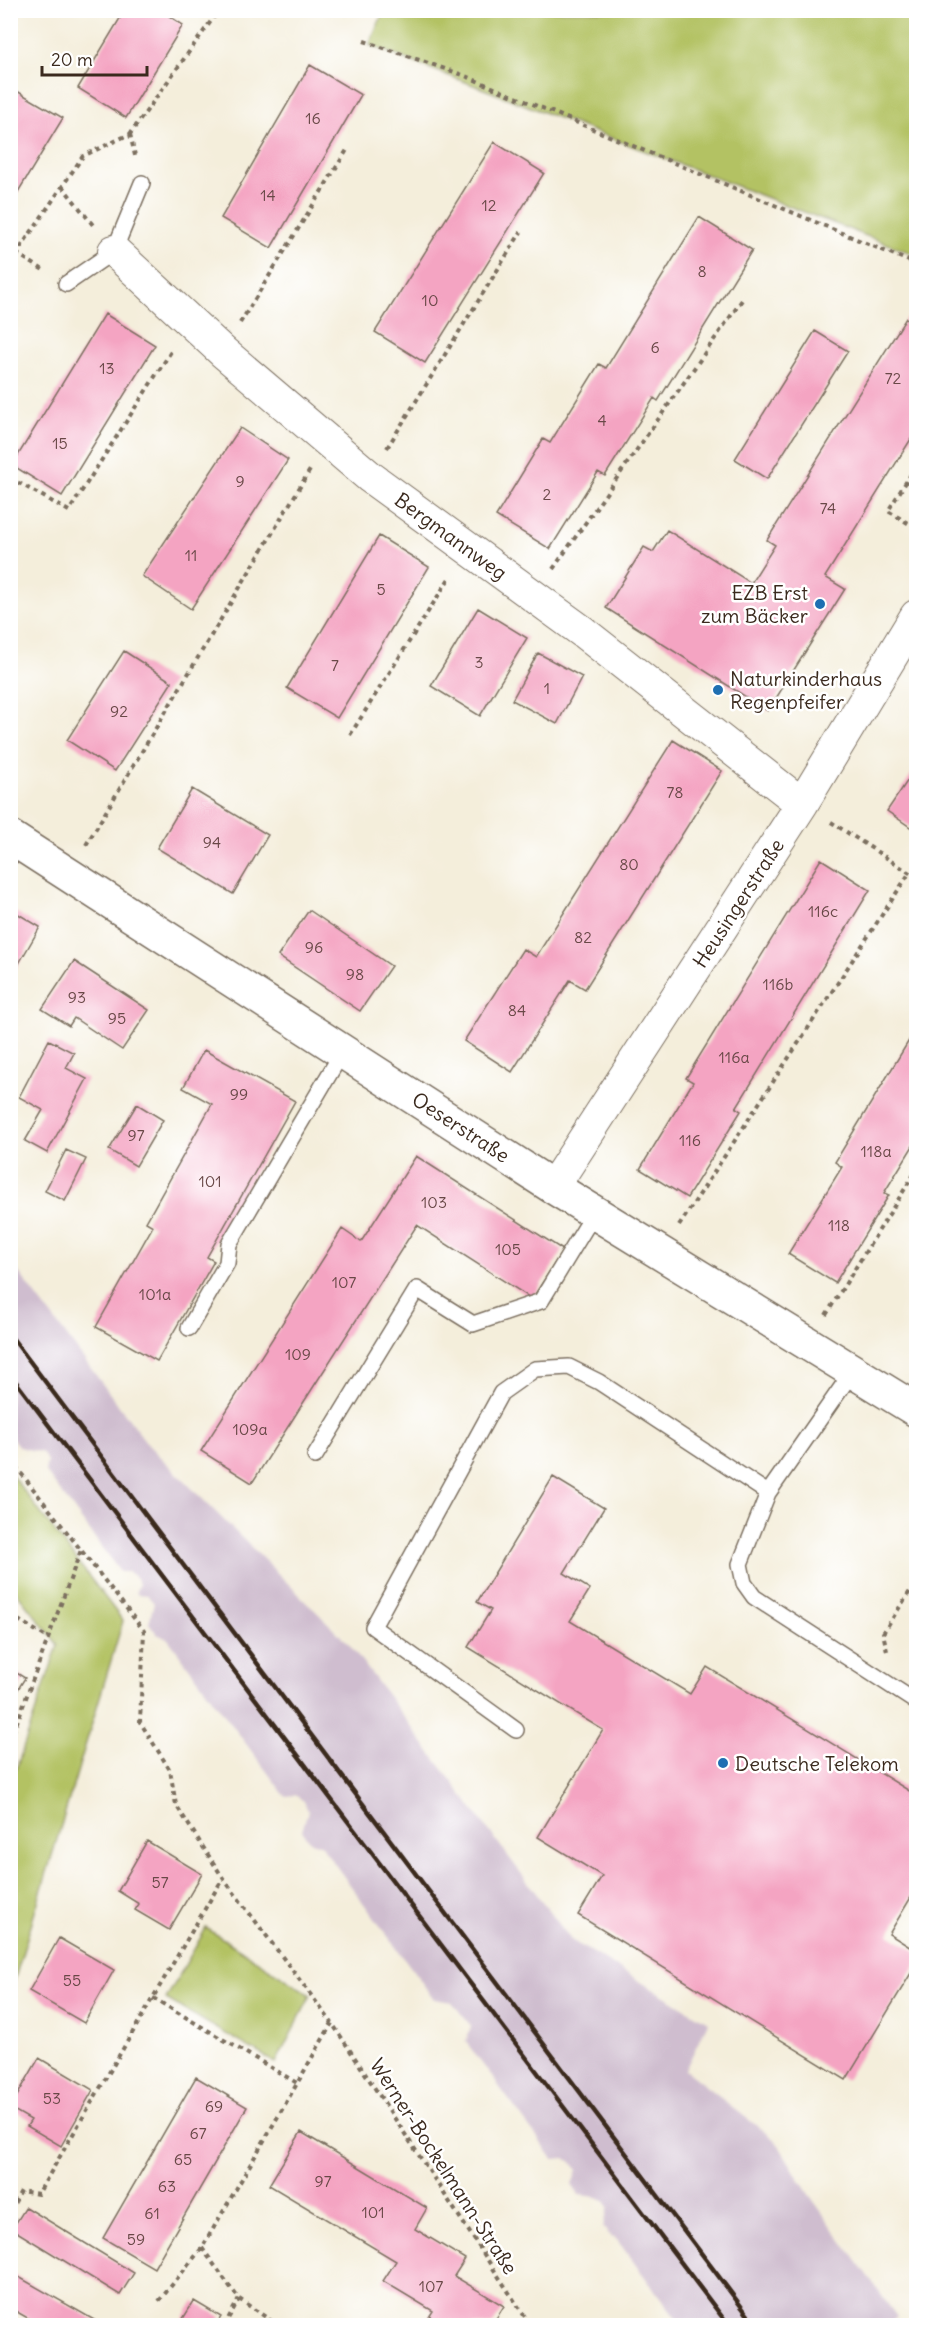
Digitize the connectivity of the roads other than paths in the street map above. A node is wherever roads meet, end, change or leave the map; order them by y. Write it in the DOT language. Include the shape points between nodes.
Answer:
graph roads {
  1 [pos="142,183"];
  2 [pos="114,251"];
  3 [pos="66,284"];
  4 [pos="916,616"];
  5 [pos="802,804"];
  6 [pos="10,837"];
  7 [pos="343,1051"];
  8 [pos="553,1186"];
  9 [pos="595,1212"];
  10 [pos="189,1328"];
  11 [pos="853,1371"];
  12 [pos="916,1410"];
  13 [pos="315,1456"];
  14 [pos="768,1493"];
  15 [pos="916,1702"];
  16 [pos="516,1730"];
  1 -- 2 [label="lane"];
  2 -- 3 [label="lane"];
  2 -- 5 [label="street, Bergmannweg" via="223,352 370,477 583,632"];
  4 -- 5 [label="street, Heusingerstraße"];
  5 -- 8 [label="street, Heusingerstraße"];
  6 -- 7 [label="street, Oeserstraße"];
  7 -- 8 [label="street, Oeserstraße"];
  7 -- 10 [label="lane" via="229,1244 226,1263"];
  8 -- 9 [label="street, Oeserstraße"];
  9 -- 11 [label="street, Oeserstraße"];
  9 -- 13 [label="lane" via="541,1301 472,1324 417,1289"];
  11 -- 12 [label="street, Oeserstraße"];
  11 -- 14 [label="lane"];
  14 -- 15 [label="lane" via="740,1564 744,1582 754,1597"];
  14 -- 16 [label="lane" via="599,1382 569,1367 535,1369 501,1393 373,1627"];
}
